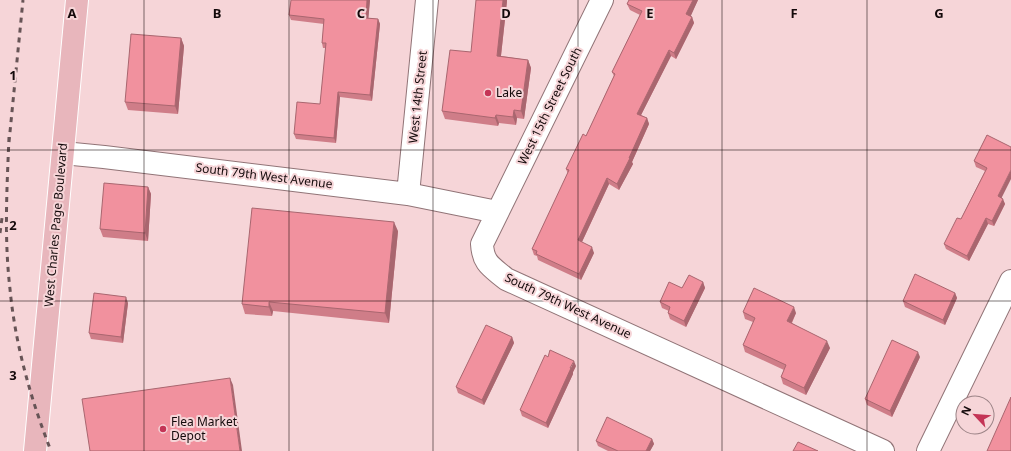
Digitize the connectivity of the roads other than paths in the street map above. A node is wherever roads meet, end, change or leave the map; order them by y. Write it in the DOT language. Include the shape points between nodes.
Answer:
graph roads {
  1 [pos="77,0"];
  2 [pos="427,0"];
  3 [pos="602,0"];
  4 [pos="62,153"];
  5 [pos="408,194"];
  6 [pos="497,212"];
  7 [pos="1011,282"];
  8 [pos="35,451"];
  9 [pos="883,451"];
  10 [pos="928,451"];
  1 -- 4 [label="main road, West Charles Page Boulevard"];
  2 -- 5 [label="street, West 14th Street"];
  3 -- 6 [label="street, West 15th Street South"];
  4 -- 5 [label="street, South 79th West Avenue"];
  4 -- 8 [label="main road, West Charles Page Boulevard"];
  5 -- 6 [label="street, South 79th West Avenue"];
  6 -- 9 [label="street, South 79th West Avenue" via="482,244 482,255 489,265 506,279"];
  7 -- 10 [label="street"];
}
